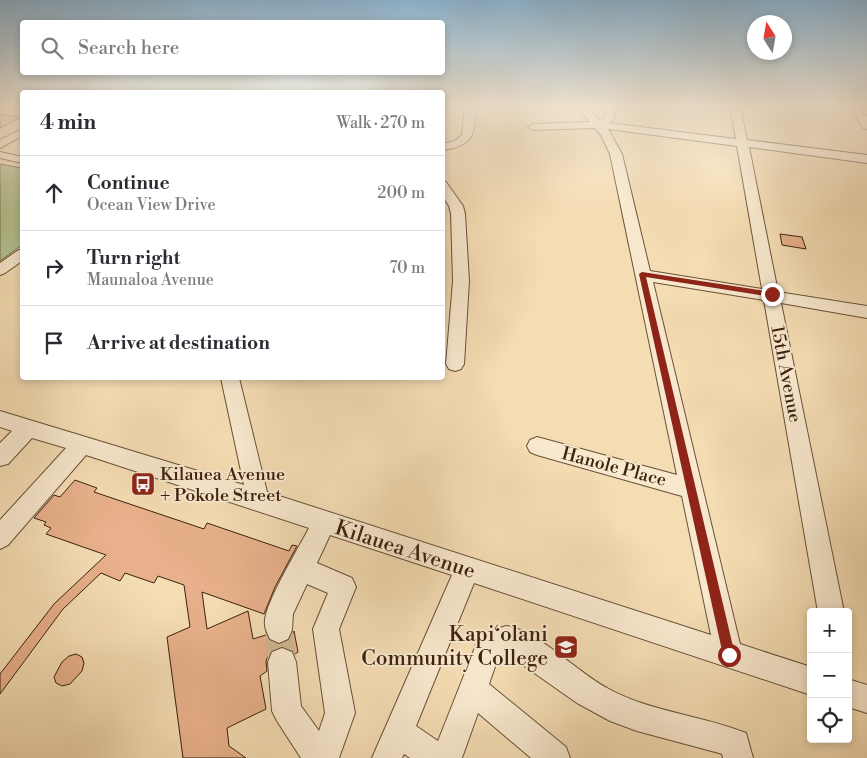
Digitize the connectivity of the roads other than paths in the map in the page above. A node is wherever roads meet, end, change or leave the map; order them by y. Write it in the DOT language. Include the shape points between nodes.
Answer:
graph roads {
  1 [pos="461,141"];
  2 [pos="611,141"];
  3 [pos="729,141"];
  4 [pos="742,143"];
  5 [pos="445,147"];
  6 [pos="0,155"];
  7 [pos="867,159"];
  8 [pos="20,160"];
  9 [pos="445,190"];
  10 [pos="20,255"];
  11 [pos="0,270"];
  12 [pos="642,274"];
  13 [pos="772,294"];
  14 [pos="867,312"];
  15 [pos="455,364"];
  16 [pos="230,380"];
  17 [pos="0,419"];
  18 [pos="28,428"];
  19 [pos="82,445"];
  20 [pos="537,446"];
  21 [pos="0,456"];
  22 [pos="692,489"];
  23 [pos="258,500"];
  24 [pos="324,523"];
  25 [pos="0,537"];
  26 [pos="301,568"];
  27 [pos="467,570"];
  28 [pos="830,608"];
  29 [pos="279,630"];
  30 [pos="729,655"];
  31 [pos="282,662"];
  32 [pos="807,680"];
  33 [pos="472,689"];
  34 [pos="852,694"];
  35 [pos="867,699"];
  36 [pos="393,745"];
  37 [pos="319,758"];
  38 [pos="324,758"];
  39 [pos="436,758"];
  40 [pos="447,758"];
  41 [pos="555,758"];
  42 [pos="738,758"];
  1 -- 5 [label="street"];
  2 -- 12 [label="street"];
  3 -- 4 [label="street"];
  4 -- 7 [label="street"];
  4 -- 13 [label="street, 15th Avenue"];
  6 -- 8 [label="street"];
  9 -- 15 [label="street" via="458,214 460,280"];
  10 -- 11 [label="street"];
  12 -- 13 [label="street"];
  12 -- 22 [label="street"];
  13 -- 14 [label="street"];
  13 -- 28 [label="street, 15th Avenue"];
  16 -- 23 [label="street"];
  17 -- 18 [label="street, Kilauea Avenue"];
  18 -- 19 [label="street, Kilauea Avenue"];
  18 -- 21 [label="street"];
  19 -- 23 [label="street, Kilauea Avenue"];
  19 -- 25 [label="street"];
  20 -- 22 [label="street, Hanole Place"];
  22 -- 30 [label="street"];
  23 -- 24 [label="street, Kilauea Avenue"];
  24 -- 26 [label="street"];
  24 -- 27 [label="street, Kilauea Avenue"];
  26 -- 29 [label="street" via="280,612"];
  26 -- 38 [label="street" via="343,587 326,629 340,713"];
  27 -- 30 [label="street, Kilauea Avenue"];
  27 -- 36 [label="street"];
  30 -- 32 [label="street, Kilauea Avenue"];
  31 -- 37 [label="street" via="287,711"];
  33 -- 40 [label="street"];
  33 -- 41 [label="street"];
  33 -- 42 [label="street" via="488,649 498,642 510,640 604,703 626,714 696,730 735,744"];
  34 -- 35 [label="street"];
  36 -- 39 [label="street"];
}
